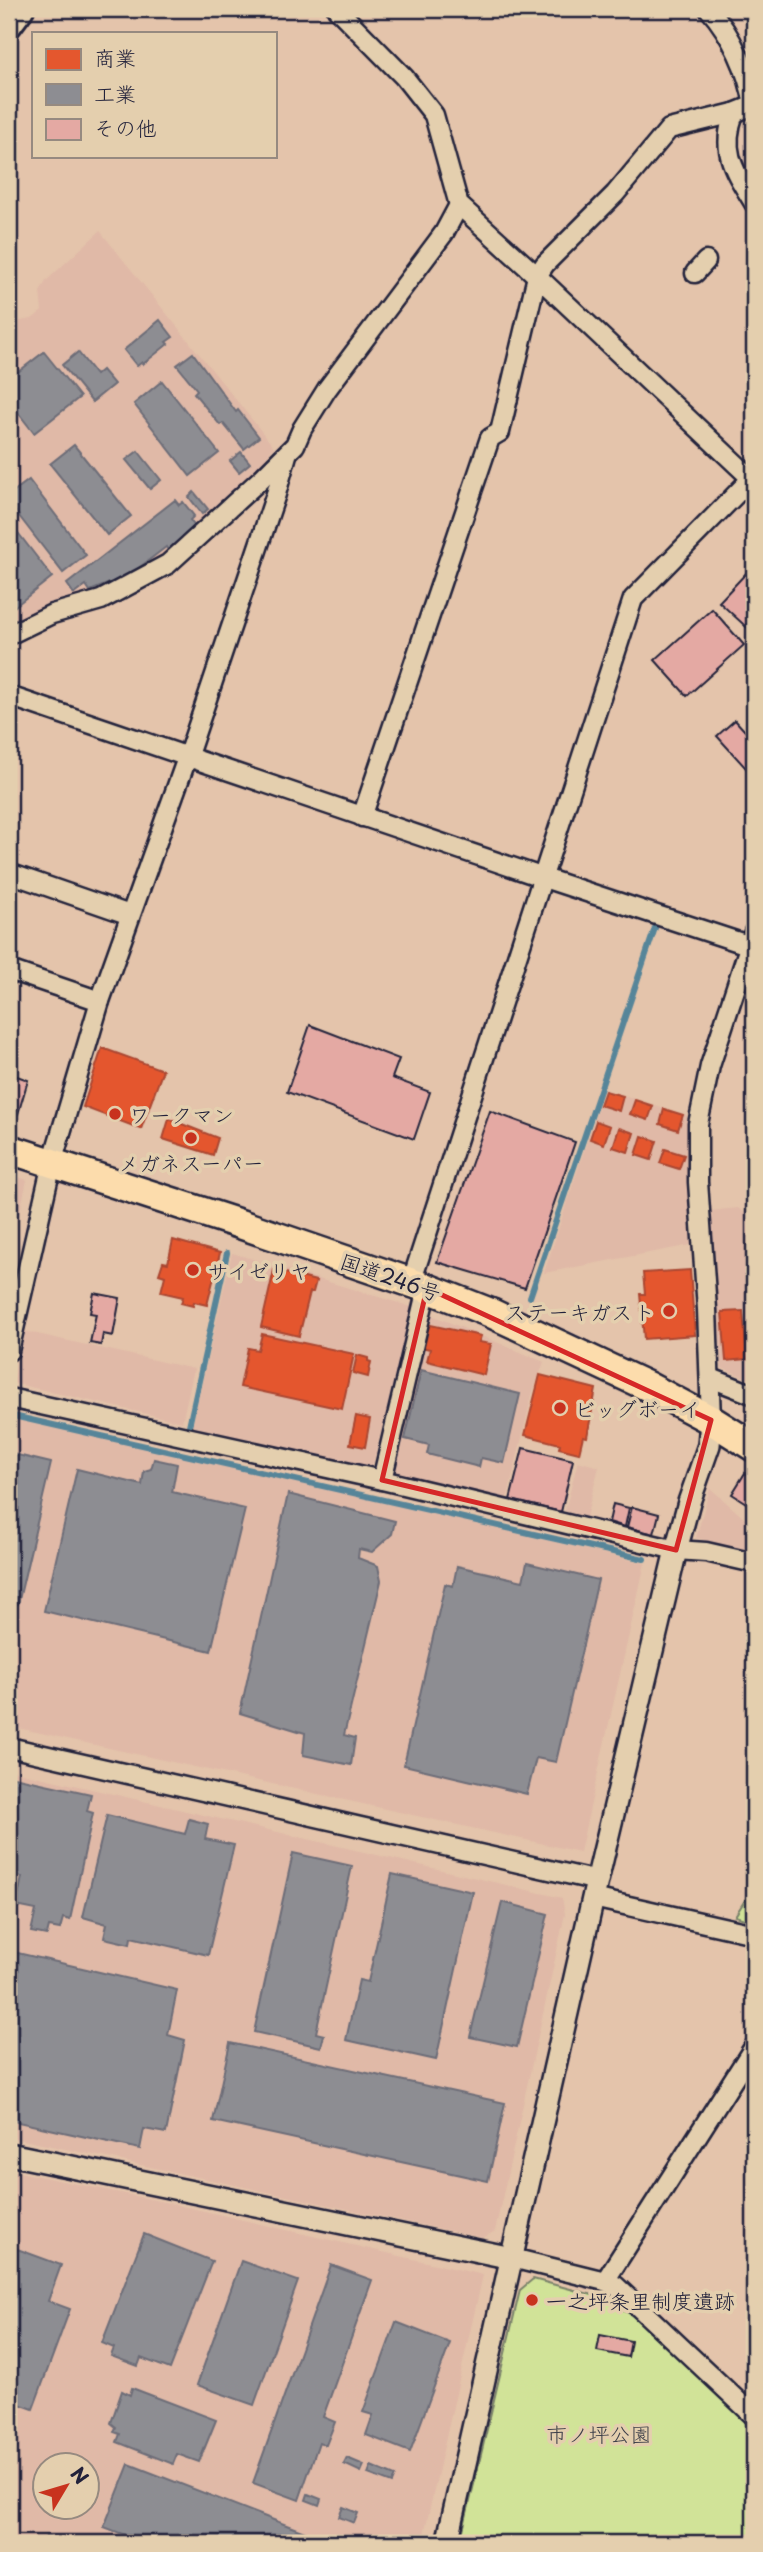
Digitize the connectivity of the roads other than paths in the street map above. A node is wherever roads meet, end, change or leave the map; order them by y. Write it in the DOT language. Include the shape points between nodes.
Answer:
graph roads {
  1 [pos="21,9"];
  2 [pos="337,9"];
  3 [pos="709,9"];
  4 [pos="9,25"];
  5 [pos="754,105"];
  6 [pos="734,113"];
  7 [pos="754,203"];
  8 [pos="459,205"];
  9 [pos="537,276"];
  10 [pos="287,456"];
  11 [pos="753,480"];
  12 [pos="9,635"];
  13 [pos="9,696"];
  14 [pos="187,758"];
  15 [pos="362,817"];
  16 [pos="9,873"];
  17 [pos="544,878"];
  18 [pos="130,915"];
  19 [pos="753,941"];
  20 [pos="9,970"];
  21 [pos="100,1001"];
  22 [pos="9,1149"];
  23 [pos="52,1163"];
  24 [pos="419,1285"];
  25 [pos="9,1351"];
  26 [pos="710,1378"];
  27 [pos="754,1395"];
  28 [pos="9,1398"];
  29 [pos="711,1420"];
  30 [pos="754,1447"];
  31 [pos="382,1480"];
  32 [pos="676,1550"];
  33 [pos="754,1563"];
  34 [pos="9,1747"];
  35 [pos="596,1890"];
  36 [pos="754,1934"];
  37 [pos="754,2046"];
  38 [pos="9,2154"];
  39 [pos="512,2258"];
  40 [pos="606,2281"];
  41 [pos="750,2404"];
  42 [pos="447,2543"];
  1 -- 4 [label="main road"];
  2 -- 8 [label="street" via="404,77 434,115"];
  3 -- 5 [label="street" via="722,24 750,83"];
  5 -- 6 [label="street"];
  6 -- 7 [label="street" via="727,131 732,168"];
  6 -- 9 [label="street" via="669,129"];
  8 -- 9 [label="street"];
  8 -- 10 [label="street" via="444,233 327,389"];
  9 -- 11 [label="street"];
  9 -- 15 [label="street" via="500,432 490,438"];
  10 -- 12 [label="street" via="168,564 101,600 52,614"];
  10 -- 14 [label="street"];
  11 -- 17 [label="street" via="634,598"];
  13 -- 14 [label="street"];
  14 -- 15 [label="street"];
  14 -- 18 [label="street"];
  15 -- 17 [label="street"];
  16 -- 18 [label="street"];
  17 -- 19 [label="street"];
  17 -- 24 [label="street"];
  18 -- 21 [label="street"];
  19 -- 26 [label="street" via="710,1066 698,1124"];
  20 -- 21 [label="street"];
  21 -- 23 [label="street"];
  22 -- 23 [label="highway, 国道246号"];
  23 -- 24 [label="highway, 国道246号"];
  23 -- 25 [label="street"];
  24 -- 29 [label="highway, 国道246号" via="491,1312"];
  24 -- 31 [label="street"];
  26 -- 27 [label="street"];
  26 -- 29 [label="street"];
  28 -- 31 [label="street"];
  29 -- 30 [label="highway, 国道246号"];
  29 -- 32 [label="street" via="709,1445"];
  31 -- 32 [label="street"];
  32 -- 33 [label="street"];
  32 -- 35 [label="street"];
  34 -- 35 [label="street"];
  35 -- 36 [label="street"];
  35 -- 39 [label="street"];
  37 -- 40 [label="street"];
  38 -- 39 [label="street"];
  39 -- 40 [label="street"];
  39 -- 42 [label="street"];
  40 -- 41 [label="street"];
}
